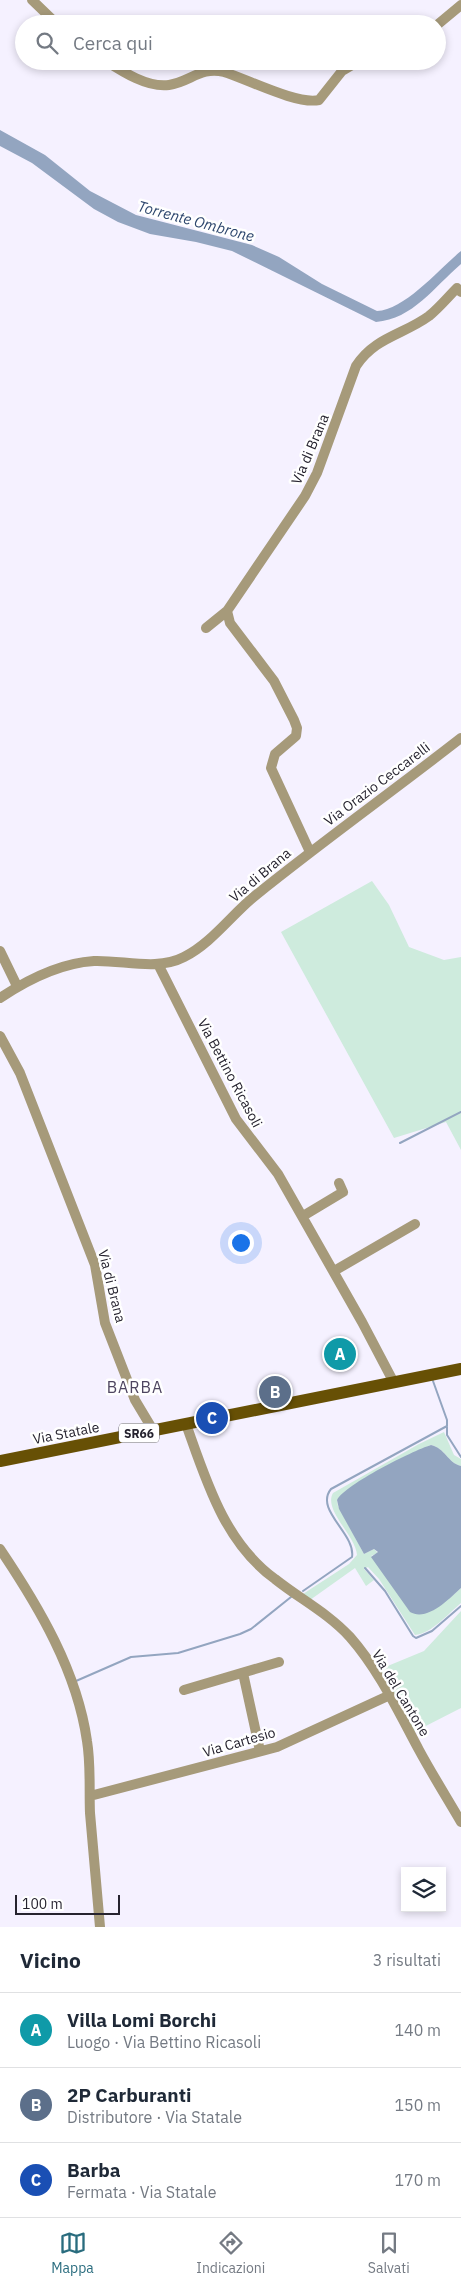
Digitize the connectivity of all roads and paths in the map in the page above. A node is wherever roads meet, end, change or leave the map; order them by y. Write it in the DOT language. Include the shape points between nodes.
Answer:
graph roads {
  1 [pos="32,0"];
  2 [pos="461,4"];
  3 [pos="48,15"];
  4 [pos="446,17"];
  5 [pos="120,70"];
  6 [pos="211,70"];
  7 [pos="211,70"];
  8 [pos="345,70"];
  9 [pos="460,288"];
  10 [pos="227,611"];
  11 [pos="206,628"];
  12 [pos="461,738"];
  13 [pos="310,852"];
  14 [pos="0,951"];
  15 [pos="158,964"];
  16 [pos="17,986"];
  17 [pos="0,998"];
  18 [pos="0,1036"];
  19 [pos="339,1183"];
  20 [pos="303,1216"];
  21 [pos="415,1224"];
  22 [pos="334,1271"];
  23 [pos="461,1369"];
  24 [pos="392,1383"];
  25 [pos="186,1424"];
  26 [pos="154,1430"];
  27 [pos="0,1462"];
  28 [pos="0,1549"];
  29 [pos="279,1662"];
  30 [pos="243,1673"];
  31 [pos="184,1690"];
  32 [pos="390,1695"];
  33 [pos="260,1751"];
  34 [pos="90,1796"];
  35 [pos="461,1822"];
  36 [pos="100,1927"];
  1 -- 3 [label="street"];
  2 -- 4 [label="street"];
  5 -- 7 [label="street" via="156,84 170,85"];
  6 -- 8 [label="street" via="299,98 319,100"];
  9 -- 10 [label="street, Via di Brana" via="431,315 372,346 356,366 317,473 294,513"];
  10 -- 11 [label="street, Via di Brana"];
  10 -- 13 [label="street, Via di Brana" via="230,623 268,671 296,725 296,736 275,754 271,768"];
  12 -- 13 [label="street, Via Orazio Ceccarelli"];
  13 -- 15 [label="street, Via di Brana" via="193,952"];
  14 -- 16 [label="street"];
  15 -- 16 [label="street, Via di Brana" via="92,961 49,972"];
  15 -- 20 [label="street, Via Bettino Ricasoli" via="236,1119 278,1174"];
  16 -- 17 [label="street, Via di Brana"];
  18 -- 26 [label="street, Via di Brana" via="20,1074 95,1265 105,1323 135,1400"];
  19 -- 20 [label="street" via="343,1192"];
  20 -- 22 [label="street, Via Bettino Ricasoli"];
  21 -- 22 [label="street"];
  22 -- 24 [label="street, Via Bettino Ricasoli"];
  23 -- 24 [label="main road, Via Statale / SR66"];
  24 -- 25 [label="main road, Via Statale / SR66"];
  25 -- 26 [label="main road, Via Statale / SR66"];
  25 -- 32 [label="street, Via del Cantone" via="209,1487 230,1530 254,1561 274,1579 324,1612 350,1637"];
  26 -- 27 [label="main road, Via Statale / SR66"];
  28 -- 34 [label="street" via="40,1612 74,1688 87,1742"];
  29 -- 30 [label="street"];
  30 -- 31 [label="street"];
  30 -- 33 [label="street"];
  32 -- 33 [label="street, Via Cartesio" via="277,1747"];
  32 -- 35 [label="street, Via del Cantone"];
  33 -- 34 [label="street, Via Cartesio"];
  34 -- 36 [label="street"];
}
